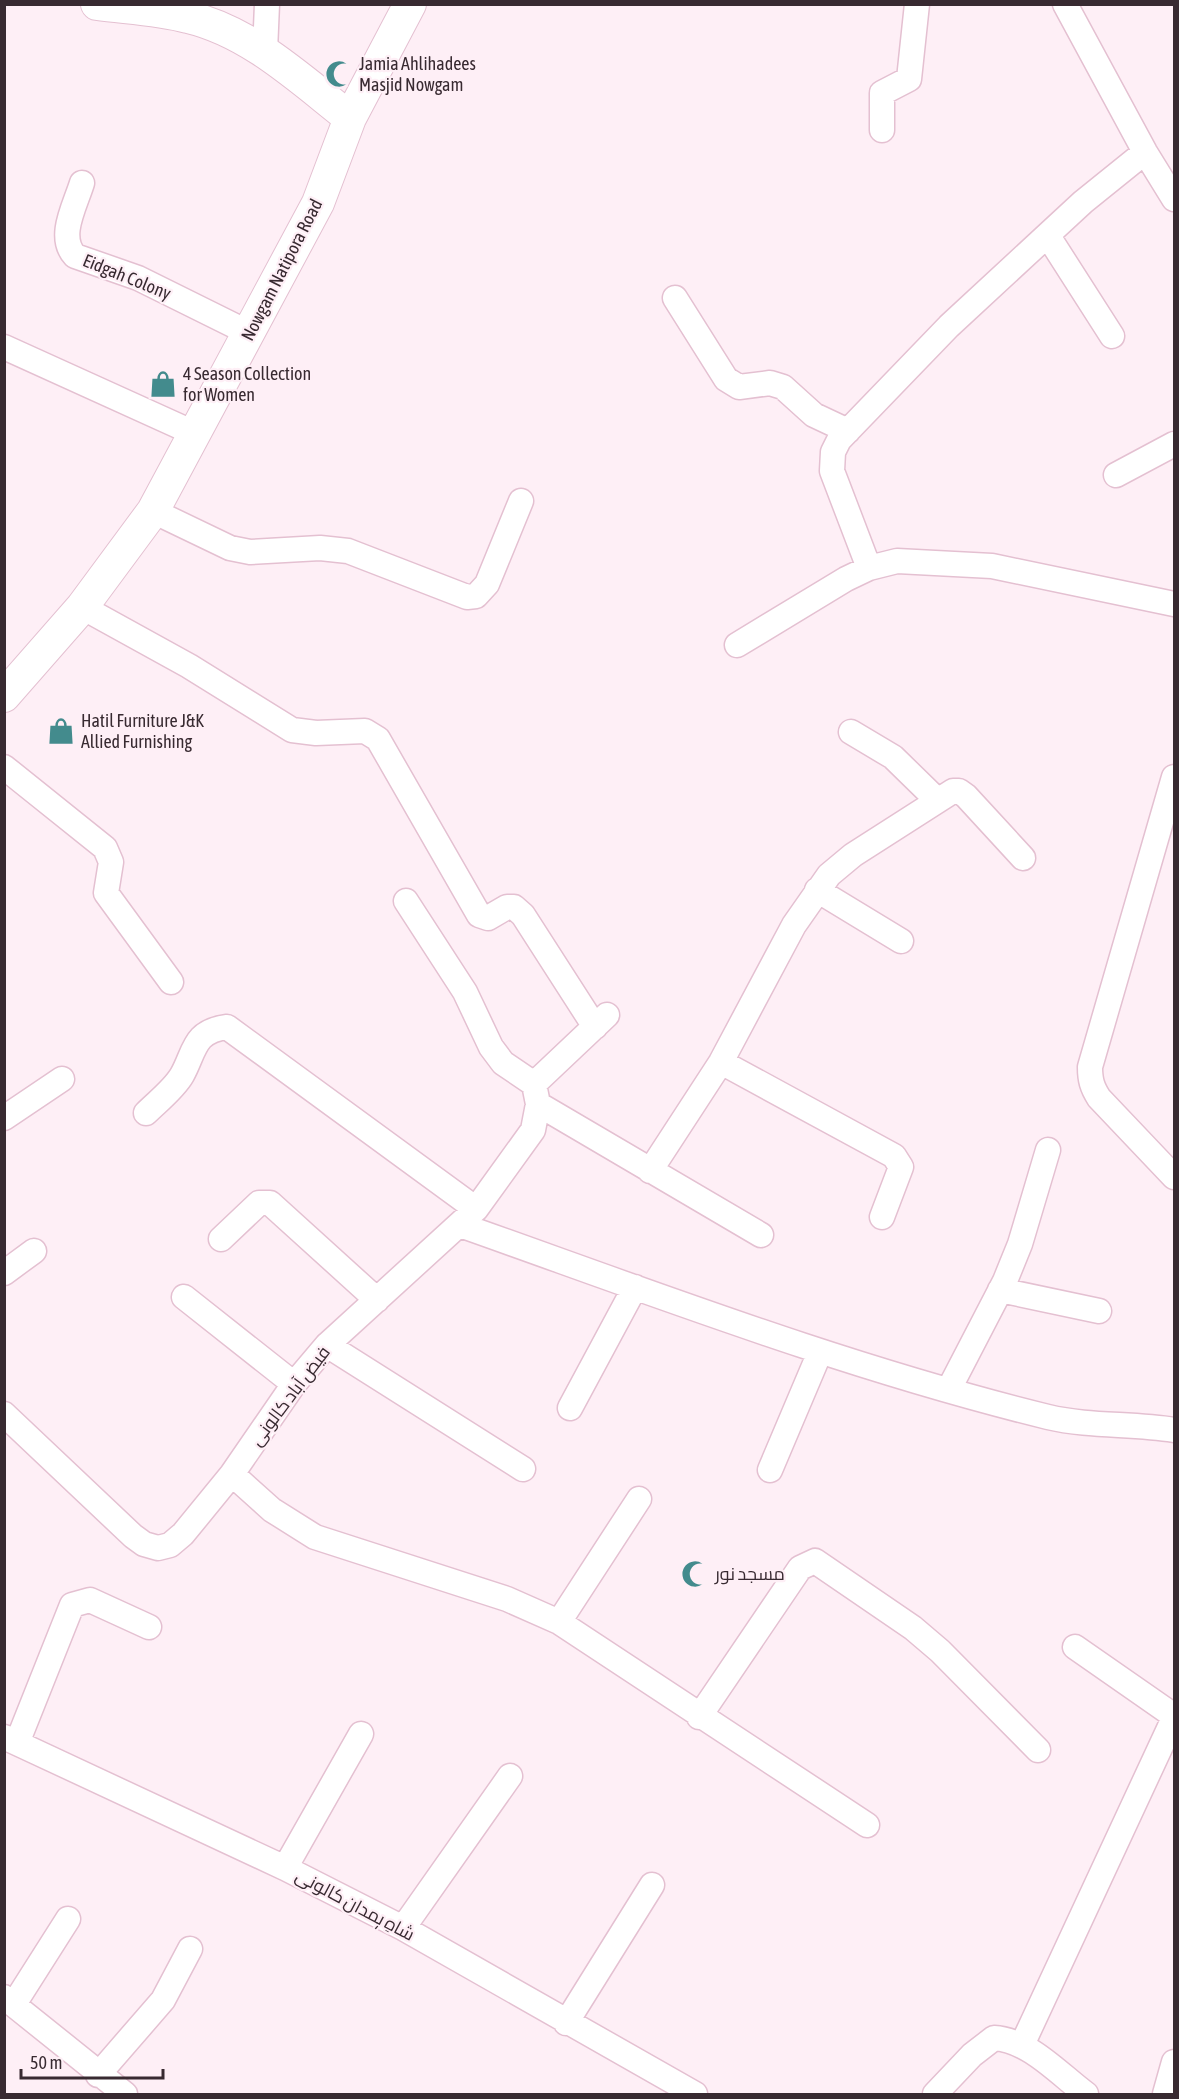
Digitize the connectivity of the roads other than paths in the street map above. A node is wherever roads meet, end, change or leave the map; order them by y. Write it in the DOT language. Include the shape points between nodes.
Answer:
graph roads {
  1 [pos="97,4"];
  2 [pos="267,4"];
  3 [pos="410,4"];
  4 [pos="917,4"];
  5 [pos="1065,4"];
  6 [pos="265,51"];
  7 [pos="350,118"];
  8 [pos="882,130"];
  9 [pos="1145,152"];
  10 [pos="82,183"];
  11 [pos="1174,199"];
  12 [pos="1048,236"];
  13 [pos="675,298"];
  14 [pos="249,333"];
  15 [pos="1112,336"];
  16 [pos="4,347"];
  17 [pos="848,431"];
  18 [pos="196,434"];
  19 [pos="1174,444"];
  20 [pos="1116,475"];
  21 [pos="521,501"];
  22 [pos="153,511"];
  23 [pos="869,568"];
  24 [pos="1174,604"];
  25 [pos="82,607"];
  26 [pos="737,645"];
  27 [pos="4,696"];
  28 [pos="851,732"];
  29 [pos="4,767"];
  30 [pos="1174,777"];
  31 [pos="937,800"];
  32 [pos="1023,858"];
  33 [pos="817,890"];
  34 [pos="406,901"];
  35 [pos="901,941"];
  36 [pos="171,982"];
  37 [pos="722,1062"];
  38 [pos="62,1079"];
  39 [pos="536,1094"];
  40 [pos="146,1113"];
  41 [pos="4,1118"];
  42 [pos="1048,1150"];
  43 [pos="650,1171"];
  44 [pos="1174,1178"];
  45 [pos="468,1217"];
  46 [pos="882,1217"];
  47 [pos="761,1235"];
  48 [pos="221,1239"];
  49 [pos="34,1251"];
  50 [pos="4,1273"];
  51 [pos="635,1287"];
  52 [pos="1000,1290"];
  53 [pos="184,1297"];
  54 [pos="377,1300"];
  55 [pos="1099,1311"];
  56 [pos="327,1346"];
  57 [pos="820,1352"];
  58 [pos="294,1384"];
  59 [pos="949,1389"];
  60 [pos="570,1408"];
  61 [pos="4,1414"];
  62 [pos="1174,1430"];
  63 [pos="523,1469"];
  64 [pos="770,1470"];
  65 [pos="232,1474"];
  66 [pos="639,1499"];
  67 [pos="559,1622"];
  68 [pos="149,1627"];
  69 [pos="1075,1647"];
  70 [pos="699,1717"];
  71 [pos="1174,1717"];
  72 [pos="361,1734"];
  73 [pos="11,1740"];
  74 [pos="1038,1750"];
  75 [pos="510,1776"];
  76 [pos="867,1825"];
  77 [pos="285,1868"];
  78 [pos="652,1885"];
  79 [pos="68,1919"];
  80 [pos="403,1928"];
  81 [pos="190,1949"];
  82 [pos="9,2000"];
  83 [pos="566,2023"];
  84 [pos="1022,2045"];
  85 [pos="1174,2062"];
  86 [pos="113,2088"];
  87 [pos="695,2094"];
  88 [pos="935,2094"];
  89 [pos="1086,2094"];
  90 [pos="1165,2094"];
  1 -- 6 [label="main road" via="189,17"];
  2 -- 6 [label="street"];
  3 -- 7 [label="main road, Nowgam Natipora Road"];
  4 -- 8 [label="street" via="909,79 882,93"];
  5 -- 9 [label="street"];
  6 -- 7 [label="main road"];
  7 -- 14 [label="main road, Nowgam Natipora Road" via="318,203"];
  9 -- 11 [label="street"];
  9 -- 12 [label="street"];
  10 -- 14 [label="street, Eidgah Colony" via="66,236 75,256 138,278"];
  12 -- 15 [label="street"];
  12 -- 17 [label="street" via="949,326"];
  13 -- 17 [label="street" via="726,379 739,387 770,383 783,387 814,416"];
  14 -- 18 [label="main road, Nowgam Natipora Road"];
  16 -- 18 [label="street"];
  17 -- 23 [label="street" via="833,452 832,471"];
  18 -- 22 [label="main road, Nowgam Natipora Road"];
  19 -- 20 [label="street"];
  21 -- 22 [label="street" via="487,584 476,596 467,597 348,551 320,548 250,552 230,548"];
  22 -- 25 [label="main road, Nowgam Natipora Road"];
  23 -- 24 [label="street" via="897,561 992,566"];
  23 -- 26 [label="street"];
  25 -- 27 [label="main road, Nowgam Natipora Road"];
  25 -- 39 [label="street" via="189,666 292,730 365,731 378,739 479,915 488,918 514,907 601,1021"];
  28 -- 31 [label="street" via="893,757"];
  29 -- 36 [label="street" via="105,848 111,862 106,893"];
  30 -- 44 [label="street" via="1090,1078 1099,1098"];
  31 -- 32 [label="street" via="959,790"];
  31 -- 33 [label="street" via="853,855 829,874"];
  33 -- 35 [label="street"];
  33 -- 37 [label="street" via="794,925"];
  34 -- 39 [label="street" via="469,998 491,1047"];
  37 -- 43 [label="street"];
  37 -- 46 [label="street" via="894,1156 901,1167"];
  38 -- 41 [label="street"];
  39 -- 43 [label="street"];
  39 -- 45 [label="street, فیض آباد کالونی" via="533,1130"];
  40 -- 45 [label="street" via="182,1075 197,1042 211,1031 227,1027"];
  42 -- 52 [label="street" via="1020,1244"];
  43 -- 47 [label="street"];
  45 -- 51 [label="street"];
  45 -- 54 [label="street, فیض آباد کالونی"];
  48 -- 54 [label="street" via="259,1203 270,1203"];
  49 -- 50 [label="street"];
  51 -- 57 [label="street"];
  51 -- 60 [label="street"];
  52 -- 55 [label="street"];
  52 -- 59 [label="street"];
  53 -- 58 [label="street"];
  54 -- 56 [label="street, فیض آباد کالونی"];
  56 -- 58 [label="street, فیض آباد کالونی"];
  56 -- 63 [label="street"];
  57 -- 59 [label="street"];
  57 -- 64 [label="street"];
  58 -- 65 [label="street, فیض آباد کالونی"];
  59 -- 62 [label="street" via="1066,1421"];
  61 -- 65 [label="street, فیض آباد کالونی" via="133,1536 158,1548 170,1545 183,1534"];
  65 -- 67 [label="street" via="272,1509 315,1537 507,1599"];
  66 -- 67 [label="street"];
  67 -- 70 [label="street"];
  68 -- 73 [label="street" via="90,1600 72,1605"];
  69 -- 71 [label="street"];
  70 -- 74 [label="street" via="800,1568 815,1561 913,1628"];
  70 -- 76 [label="street"];
  71 -- 84 [label="street"];
  72 -- 77 [label="street"];
  73 -- 77 [label="street, شاہِ ہمدان کالونی"];
  75 -- 80 [label="street"];
  77 -- 80 [label="street, شاہِ ہمدان کالونی"];
  78 -- 83 [label="street"];
  79 -- 82 [label="street"];
  80 -- 83 [label="street, شاہِ ہمدان کالونی"];
  81 -- 86 [label="street"];
  82 -- 86 [label="street"];
  83 -- 87 [label="street, شاہِ ہمدان کالونی"];
  84 -- 88 [label="street" via="994,2038 984,2043"];
  84 -- 89 [label="street"];
  85 -- 90 [label="street"];
}
